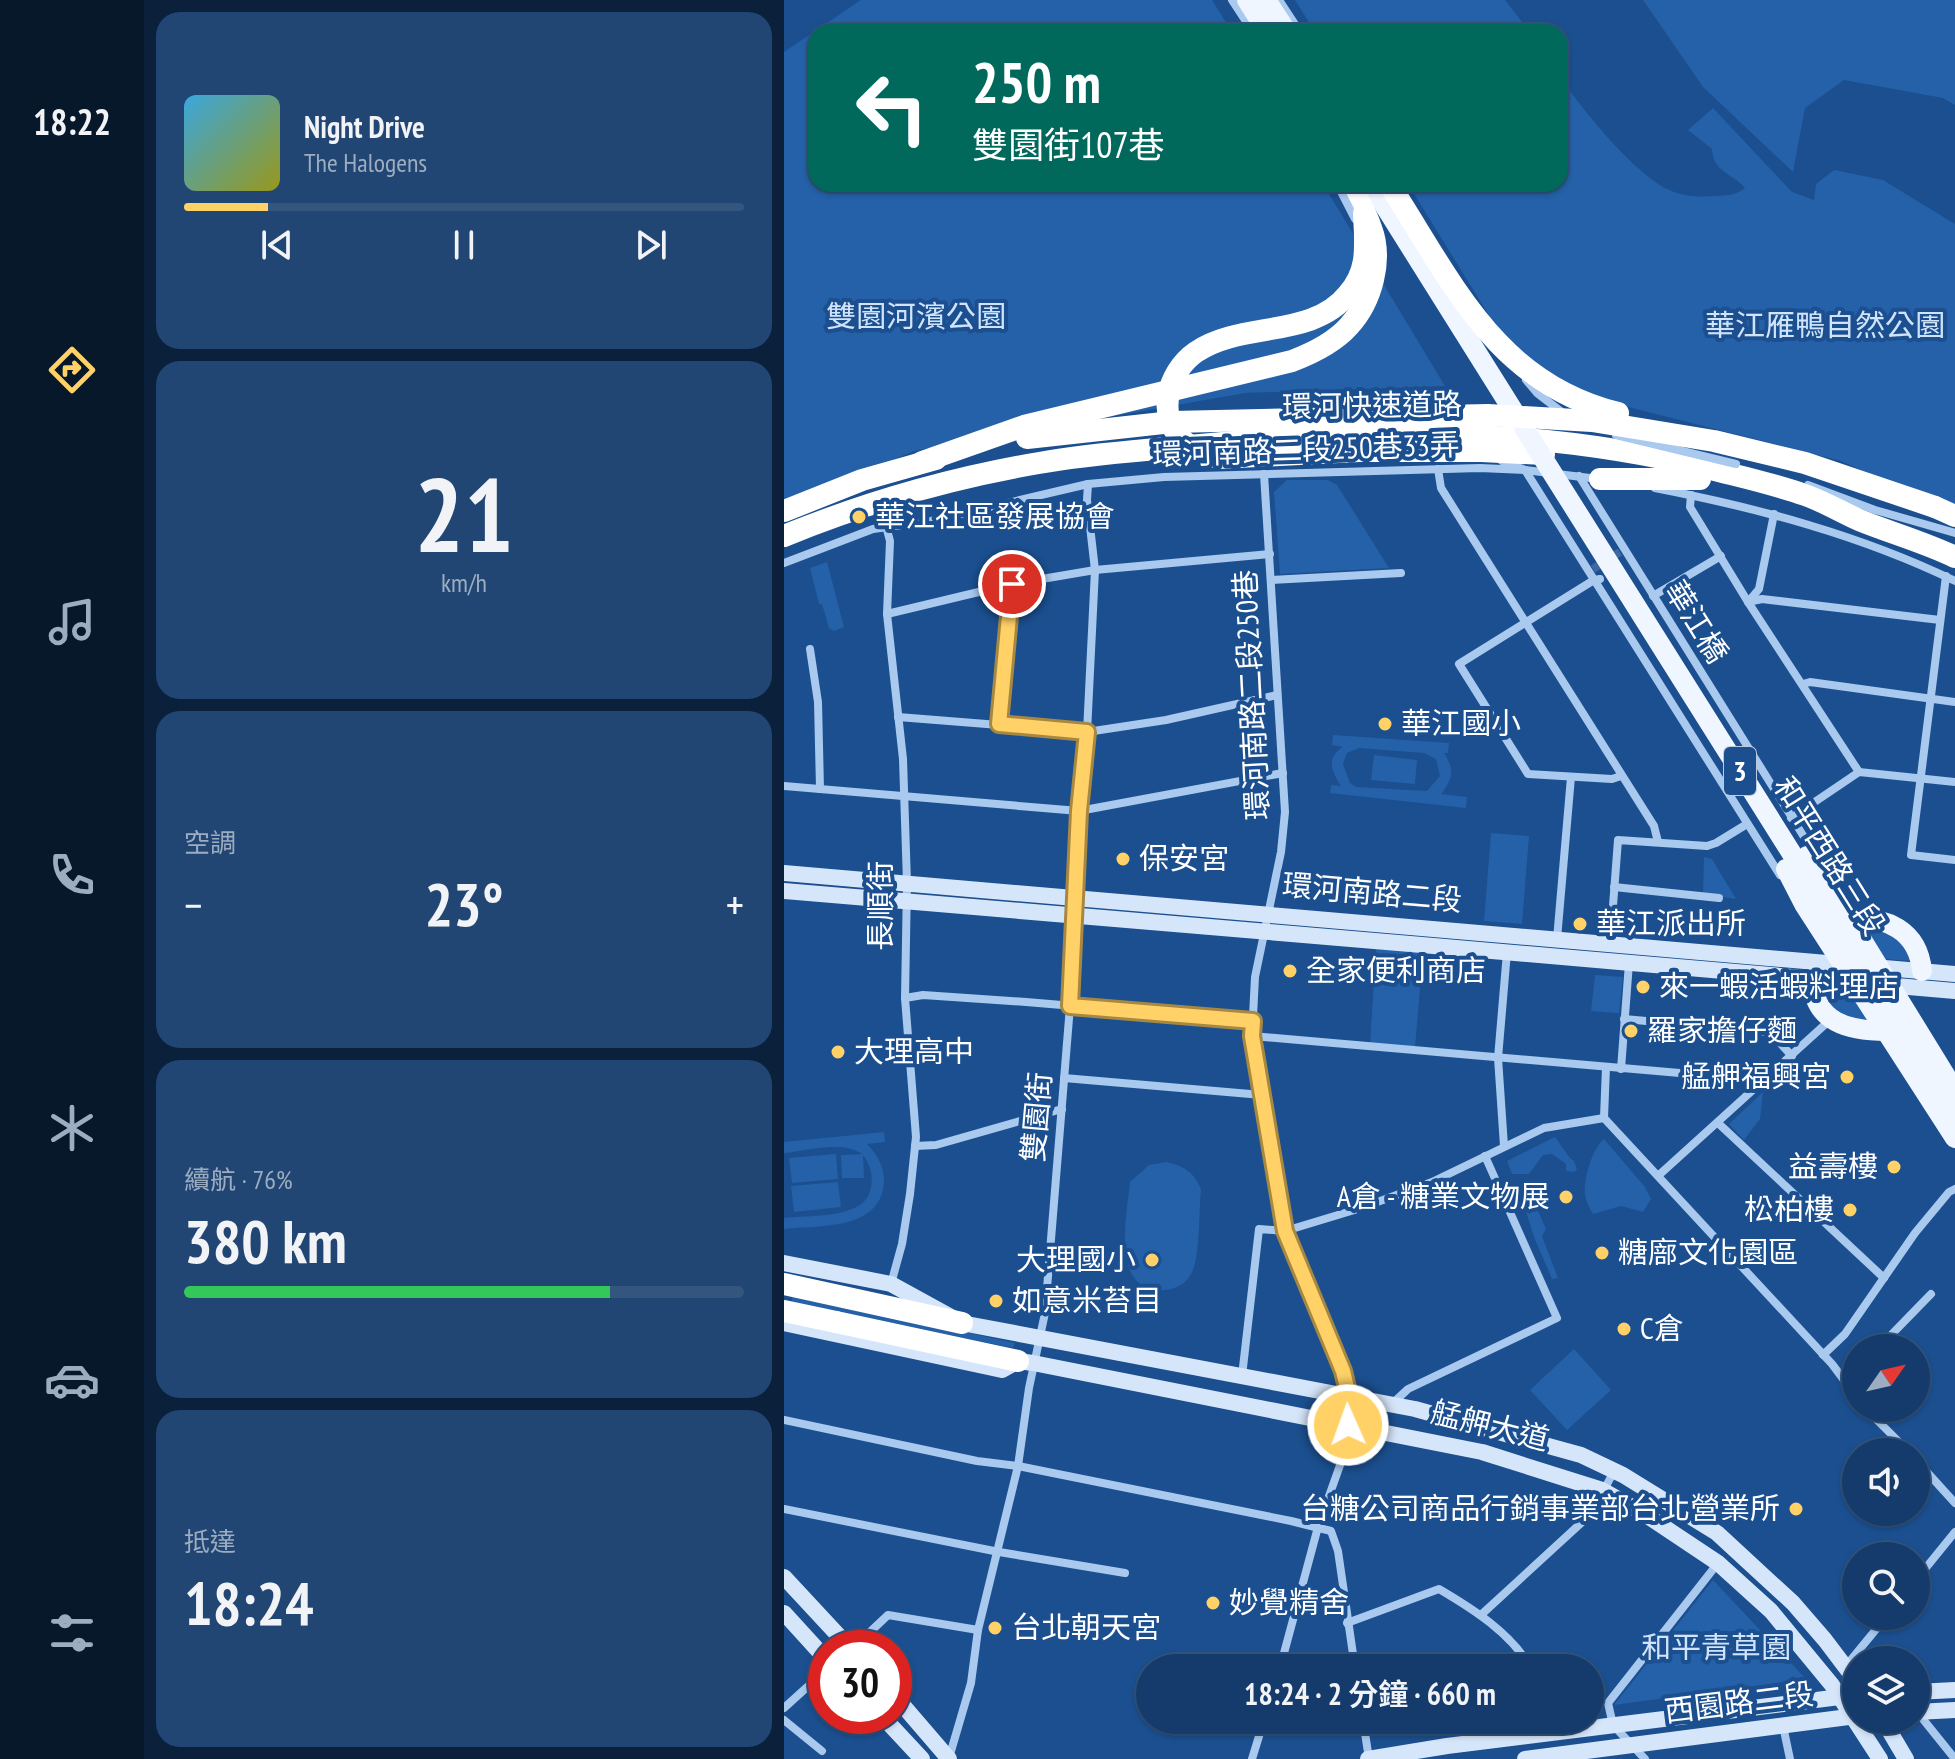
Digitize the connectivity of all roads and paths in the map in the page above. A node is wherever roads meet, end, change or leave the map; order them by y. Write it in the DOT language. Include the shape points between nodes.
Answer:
graph roads {
  1 [pos="1232,0"];
  2 [pos="1247,0"];
  3 [pos="1266,0"];
  4 [pos="1279,0"];
  5 [pos="1248,24"];
  6 [pos="1262,24"];
  7 [pos="1282,24"];
  8 [pos="1295,24"];
  9 [pos="1342,192"];
  10 [pos="1352,192"];
  11 [pos="1376,192"];
  12 [pos="1394,192"];
  13 [pos="1404,192"];
  14 [pos="1364,213"];
  15 [pos="1524,428"];
  16 [pos="1714,441"];
  17 [pos="1481,455"];
  18 [pos="922,462"];
  19 [pos="1438,469"];
  20 [pos="1525,470"];
  21 [pos="1264,474"];
  22 [pos="1589,478"];
  23 [pos="1088,484"];
  24 [pos="1696,487"];
  25 [pos="784,511"];
  26 [pos="1774,514"];
  27 [pos="1955,516"];
  28 [pos="1859,520"];
  29 [pos="886,526"];
  30 [pos="1955,533"];
  31 [pos="784,536"];
  32 [pos="1270,554"];
  33 [pos="1721,556"];
  34 [pos="784,563"];
  35 [pos="1950,567"];
  36 [pos="1593,569"];
  37 [pos="1095,570"];
  38 [pos="1401,573"];
  39 [pos="1271,580"];
  40 [pos="1597,580"];
  41 [pos="1955,581"];
  42 [pos="1012,584"];
  43 [pos="1653,596"];
  44 [pos="1748,602"];
  45 [pos="887,614"];
  46 [pos="1940,620"];
  47 [pos="1525,622"];
  48 [pos="810,649"];
  49 [pos="1803,684"];
  50 [pos="1277,695"];
  51 [pos="1931,699"];
  52 [pos="1955,702"];
  53 [pos="898,717"];
  54 [pos="999,724"];
  55 [pos="1087,732"];
  56 [pos="1859,772"];
  57 [pos="1283,773"];
  58 [pos="1621,776"];
  59 [pos="1571,777"];
  60 [pos="1922,778"];
  61 [pos="1955,782"];
  62 [pos="784,786"];
  63 [pos="820,789"];
  64 [pos="903,794"];
  65 [pos="1079,811"];
  66 [pos="1791,818"];
  67 [pos="1747,824"];
  68 [pos="1658,842"];
  69 [pos="1807,856"];
  70 [pos="1955,860"];
  71 [pos="1786,869"];
  72 [pos="784,873"];
  73 [pos="907,883"];
  74 [pos="1829,886"];
  75 [pos="1614,887"];
  76 [pos="784,891"];
  77 [pos="1076,898"];
  78 [pos="1719,898"];
  79 [pos="905,901"];
  80 [pos="1804,904"];
  81 [pos="1268,912"];
  82 [pos="1076,915"];
  83 [pos="1850,919"];
  84 [pos="1509,933"];
  85 [pos="1265,934"];
  86 [pos="1557,939"];
  87 [pos="1610,946"];
  88 [pos="1507,953"];
  89 [pos="1629,963"];
  90 [pos="1844,964"];
  91 [pos="1878,967"];
  92 [pos="1922,971"];
  93 [pos="1955,974"];
  94 [pos="1812,979"];
  95 [pos="1856,983"];
  96 [pos="1889,986"];
  97 [pos="1955,991"];
  98 [pos="905,998"];
  99 [pos="1070,1006"];
  100 [pos="1624,1019"];
  101 [pos="1832,1019"];
  102 [pos="1253,1021"];
  103 [pos="1887,1031"];
  104 [pos="1252,1036"];
  105 [pos="1792,1056"];
  106 [pos="1498,1058"];
  107 [pos="1606,1067"];
  108 [pos="1621,1069"];
  109 [pos="1064,1078"];
  110 [pos="1757,1087"];
  111 [pos="1955,1091"];
  112 [pos="1262,1095"];
  113 [pos="1062,1109"];
  114 [pos="1955,1113"];
  115 [pos="1604,1118"];
  116 [pos="1718,1123"];
  117 [pos="1955,1138"];
  118 [pos="915,1146"];
  119 [pos="1504,1146"];
  120 [pos="1485,1156"];
  121 [pos="1659,1175"];
  122 [pos="1955,1189"];
  123 [pos="1285,1231"];
  124 [pos="784,1263"];
  125 [pos="1884,1278"];
  126 [pos="784,1284"];
  127 [pos="891,1284"];
  128 [pos="1931,1294"];
  129 [pos="784,1311"];
  130 [pos="784,1323"];
  131 [pos="962,1323"];
  132 [pos="1892,1334"];
  133 [pos="1038,1339"];
  134 [pos="1823,1355"];
  135 [pos="1026,1362"];
  136 [pos="1242,1377"];
  137 [pos="1842,1379"];
  138 [pos="1349,1396"];
  139 [pos="1392,1404"];
  140 [pos="784,1420"];
  141 [pos="1879,1422"];
  142 [pos="1348,1425"];
  143 [pos="1895,1438"];
  144 [pos="1018,1466"];
  145 [pos="1614,1470"];
  146 [pos="1930,1475"];
  147 [pos="1602,1490"];
  148 [pos="1955,1503"];
  149 [pos="784,1509"];
  150 [pos="1318,1527"];
  151 [pos="1955,1532"];
  152 [pos="999,1552"];
  153 [pos="1718,1563"];
  154 [pos="1930,1563"];
  155 [pos="1125,1573"];
  156 [pos="784,1577"];
  157 [pos="784,1613"];
  158 [pos="1482,1614"];
  159 [pos="1347,1623"];
  160 [pos="834,1630"];
  161 [pos="871,1630"];
  162 [pos="978,1630"];
  163 [pos="1875,1630"];
  164 [pos="808,1639"];
  165 [pos="1862,1646"];
  166 [pos="1284,1654"];
  167 [pos="1353,1654"];
  168 [pos="1520,1654"];
  169 [pos="1842,1675"];
  170 [pos="1842,1679"];
  171 [pos="808,1686"];
  172 [pos="1842,1688"];
  173 [pos="1955,1690"];
  174 [pos="1930,1691"];
  175 [pos="784,1708"];
  176 [pos="1955,1710"];
  177 [pos="1930,1711"];
  178 [pos="912,1716"];
  179 [pos="1842,1718"];
  180 [pos="784,1720"];
  181 [pos="1604,1725"];
  182 [pos="1613,1725"];
  183 [pos="1783,1726"];
  184 [pos="1930,1728"];
  185 [pos="899,1734"];
  186 [pos="1260,1734"];
  187 [pos="1365,1734"];
  188 [pos="1528,1734"];
  189 [pos="1865,1734"];
  190 [pos="1891,1734"];
  191 [pos="1630,1745"];
  192 [pos="822,1751"];
  193 [pos="1448,1752"];
  194 [pos="1422,1755"];
  195 [pos="922,1759"];
  196 [pos="948,1759"];
  197 [pos="1252,1759"];
  198 [pos="1369,1759"];
  199 [pos="1525,1759"];
  200 [pos="1645,1759"];
  201 [pos="1790,1759"];
  202 [pos="1880,1759"];
  203 [pos="1906,1759"];
  204 [pos="1955,1759"];
  1 -- 5 [label="street"];
  2 -- 6 [label="main road"];
  3 -- 7 [label="main road"];
  4 -- 8 [label="street"];
  9 -- 17 [label="street, bridge" via="1359,234 1359,256 1345,287 1320,308 1227,330 1191,347 1177,358 1162,388 1164,425 1188,454 1220,466"];
  10 -- 14 [label="highway"];
  11 -- 15 [label="main road, 華江橋 / 3, bridge"];
  12 -- 16 [label="highway, bridge" via="1476,318 1517,364 1591,406 1686,427"];
  13 -- 30 [label="street, bridge" via="1516,367 1561,412 1587,427 1736,464"];
  14 -- 17 [label="highway, bridge" via="1367,254 1347,296 1308,321 1232,335 1194,354 1172,383 1166,404 1171,424 1182,440 1218,458 1359,451"];
  14 -- 18 [label="highway, bridge" via="1376,253 1370,289 1351,325 1312,353 1024,426"];
  15 -- 69 [label="main road, 華江橋 / 3, bridge" via="1562,465"];
  15 -- 71 [label="main road, 華江橋 / 3, bridge" via="1541,477"];
  15 -- 114 [label="main road, 和平西路三段 / 3, bridge"];
  16 -- 18 [label="highway, 環河快速道路, bridge" via="1592,421 1488,415 1172,422 1027,438"];
  16 -- 27 [label="highway, 環河快速道路, bridge" via="1844,474"];
  17 -- 20 [label="street"];
  17 -- 24 [label="highway" via="1556,455 1632,464"];
  18 -- 25 [label="highway, 環河快速道路"];
  19 -- 20 [label="street, 環河南路二段250巷33弄"];
  19 -- 21 [label="street, 環河南路二段250巷33弄"];
  19 -- 47 [label="street" via="1441,488"];
  20 -- 22 [label="street"];
  20 -- 40 [label="street, 和平西路三段"];
  21 -- 23 [label="street, 環河南路二段250巷33弄"];
  21 -- 32 [label="street, 環河南路二段250巷"];
  22 -- 24 [label="highway"];
  22 -- 43 [label="street, 和平西路三段" via="1622,551"];
  23 -- 29 [label="street, 環河南路二段250巷33弄" via="931,521"];
  23 -- 37 [label="street, 雙園街"];
  24 -- 26 [label="street"];
  24 -- 28 [label="highway"];
  24 -- 33 [label="street" via="1690,507"];
  26 -- 35 [label="street"];
  26 -- 44 [label="street" via="1759,589"];
  28 -- 31 [label="highway, 環河快速道路" via="1806,495 1655,456 1580,443 1482,434 1333,434 1040,462 885,499"];
  28 -- 35 [label="highway, 環河快速道路"];
  29 -- 34 [label="street, 環河南路二段250巷33弄"];
  29 -- 45 [label="street, 長順街"];
  32 -- 37 [label="street"];
  32 -- 39 [label="street, 環河南路二段250巷"];
  33 -- 43 [label="street"];
  33 -- 44 [label="street"];
  35 -- 41 [label="street"];
  35 -- 46 [label="street"];
  36 -- 40 [label="street"];
  37 -- 42 [label="street"];
  37 -- 55 [label="street, 雙園街"];
  38 -- 39 [label="street"];
  39 -- 50 [label="street, 環河南路二段250巷"];
  40 -- 47 [label="street"];
  40 -- 67 [label="street, 和平西路三段"];
  42 -- 45 [label="street"];
  42 -- 54 [label="street"];
  43 -- 66 [label="street, 和平西路三段"];
  44 -- 46 [label="street" via="1762,599"];
  44 -- 49 [label="street"];
  45 -- 53 [label="street, 長順街"];
  46 -- 51 [label="street"];
  47 -- 58 [label="street"];
  47 -- 59 [label="street" via="1459,664 1528,774"];
  48 -- 63 [label="street" via="818,702"];
  49 -- 51 [label="street"];
  49 -- 56 [label="street"];
  50 -- 55 [label="street"];
  50 -- 57 [label="street, 環河南路二段250巷"];
  51 -- 52 [label="street"];
  51 -- 60 [label="street"];
  53 -- 54 [label="street"];
  53 -- 64 [label="street, 長順街"];
  54 -- 55 [label="street"];
  55 -- 65 [label="street, 雙園街"];
  56 -- 60 [label="street"];
  56 -- 66 [label="street"];
  57 -- 65 [label="street"];
  57 -- 81 [label="street, 環河南路二段250巷" via="1281,852"];
  58 -- 59 [label="street"];
  58 -- 68 [label="street" via="1654,826"];
  59 -- 86 [label="street"];
  60 -- 61 [label="street"];
  60 -- 70 [label="street" via="1911,855"];
  62 -- 63 [label="street"];
  63 -- 64 [label="street"];
  64 -- 65 [label="street"];
  64 -- 73 [label="street, 長順街"];
  65 -- 77 [label="street, 雙園街"];
  66 -- 74 [label="street, 和平西路三段" via="1823,867"];
  67 -- 68 [label="street" via="1712,845"];
  67 -- 80 [label="street, 和平西路三段"];
  68 -- 75 [label="street" via="1618,840"];
  69 -- 74 [label="main road, 和平西路三段 / 3"];
  71 -- 80 [label="main road, 和平西路三段 / 3"];
  72 -- 73 [label="main road, 環河南路二段"];
  73 -- 77 [label="main road, 環河南路二段"];
  73 -- 79 [label="street, 長順街"];
  74 -- 83 [label="main road, 和平西路三段 / 3"];
  75 -- 78 [label="street"];
  75 -- 87 [label="street"];
  76 -- 79 [label="main road, 環河南路二段"];
  77 -- 81 [label="main road, 環河南路二段"];
  77 -- 82 [label="street, 雙園街"];
  79 -- 82 [label="main road, 環河南路二段"];
  79 -- 98 [label="street, 長順街"];
  80 -- 90 [label="main road, 和平西路三段 / 3"];
  81 -- 84 [label="main road, 環河南路二段"];
  81 -- 85 [label="street, 環河南路二段250巷"];
  82 -- 85 [label="main road, 環河南路二段"];
  82 -- 99 [label="street, 雙園街"];
  83 -- 91 [label="main road, 和平西路三段 / 3"];
  83 -- 92 [label="main road" via="1873,918 1897,927 1914,945"];
  84 -- 86 [label="main road, 環河南路二段"];
  84 -- 88 [label="street"];
  85 -- 88 [label="main road, 環河南路二段"];
  85 -- 102 [label="street, 環河南路二段250巷" via="1255,977"];
  86 -- 87 [label="main road, 環河南路二段"];
  87 -- 90 [label="main road, 環河南路二段"];
  88 -- 89 [label="main road, 環河南路二段"];
  88 -- 106 [label="street"];
  89 -- 94 [label="main road, 環河南路二段"];
  89 -- 100 [label="street"];
  90 -- 91 [label="main road, 環河南路二段"];
  90 -- 95 [label="main road, 和平西路三段 / 3"];
  91 -- 92 [label="main road, 環河南路二段"];
  91 -- 96 [label="main road, 和平西路三段 / 3"];
  92 -- 93 [label="main road, 環河南路二段"];
  94 -- 95 [label="main road, 環河南路二段"];
  94 -- 101 [label="main road" via="1816,1000"];
  95 -- 96 [label="main road, 環河南路二段"];
  95 -- 103 [label="main road, 和平西路三段 / 3"];
  96 -- 97 [label="main road, 環河南路二段"];
  96 -- 111 [label="main road, 和平西路三段 / 3"];
  98 -- 99 [label="street"];
  98 -- 118 [label="street, 長順街"];
  99 -- 102 [label="street"];
  99 -- 109 [label="street, 雙園街"];
  100 -- 105 [label="street" via="1770,1032"];
  100 -- 108 [label="street"];
  101 -- 103 [label="main road" via="1857,1030"];
  101 -- 105 [label="street"];
  102 -- 104 [label="street, 環河南路二段250巷"];
  103 -- 117 [label="main road, 和平西路三段 / 3"];
  104 -- 106 [label="street"];
  104 -- 112 [label="street, 環河南路二段250巷"];
  105 -- 110 [label="street"];
  106 -- 107 [label="street"];
  106 -- 119 [label="street"];
  107 -- 108 [label="street"];
  107 -- 115 [label="street"];
  108 -- 110 [label="street" via="1749,1079"];
  109 -- 112 [label="street"];
  109 -- 113 [label="street, 雙園街"];
  110 -- 116 [label="street"];
  112 -- 123 [label="street, 環河南路二段250巷"];
  113 -- 118 [label="street" via="936,1145"];
  113 -- 133 [label="street, 雙園街" via="1045,1313"];
  115 -- 119 [label="street" via="1544,1128"];
  115 -- 121 [label="street"];
  116 -- 121 [label="street"];
  116 -- 125 [label="street"];
  118 -- 127 [label="street, 長順街"];
  119 -- 120 [label="street"];
  120 -- 123 [label="street" via="1432,1182"];
  120 -- 139 [label="street" via="1557,1318 1408,1389"];
  121 -- 134 [label="street"];
  122 -- 125 [label="street"];
  123 -- 136 [label="street" via="1259,1229"];
  123 -- 138 [label="street, 環河南路二段250巷"];
  124 -- 127 [label="main road"];
  125 -- 134 [label="street" via="1845,1334"];
  126 -- 131 [label="highway, 艋舺大道"];
  127 -- 131 [label="main road"];
  128 -- 132 [label="street"];
  129 -- 135 [label="highway, 艋舺大道, bridge"];
  130 -- 135 [label="main road" via="1002,1370"];
  131 -- 133 [label="main road, 艋舺大道"];
  133 -- 135 [label="street, 雙園街"];
  133 -- 136 [label="main road, 艋舺大道"];
  134 -- 137 [label="street"];
  135 -- 142 [label="main road, 艋舺大道"];
  135 -- 144 [label="street"];
  136 -- 138 [label="main road, 艋舺大道"];
  138 -- 139 [label="main road, 艋舺大道"];
  138 -- 142 [label="street, 環河南路二段250巷"];
  139 -- 145 [label="main road, 艋舺大道" via="1533,1440"];
  140 -- 144 [label="street"];
  141 -- 143 [label="street"];
  142 -- 147 [label="main road, 艋舺大道" via="1482,1452"];
  142 -- 150 [label="street, 環河南路二段250巷" via="1344,1454"];
  144 -- 150 [label="street"];
  144 -- 152 [label="street"];
  145 -- 147 [label="street"];
  145 -- 169 [label="main road, 艋舺大道" via="1717,1533 1793,1603"];
  146 -- 148 [label="street"];
  147 -- 153 [label="main road, 艋舺大道"];
  147 -- 158 [label="street" via="1592,1513"];
  149 -- 152 [label="street"];
  150 -- 159 [label="street" via="1331,1531 1338,1551"];
  150 -- 166 [label="street, 環河南路二段250巷"];
  151 -- 154 [label="street"];
  152 -- 155 [label="street"];
  152 -- 162 [label="street"];
  153 -- 170 [label="main road, 艋舺大道"];
  153 -- 182 [label="street" via="1608,1703"];
  156 -- 160 [label="main road"];
  157 -- 164 [label="main road"];
  158 -- 159 [label="street" via="1439,1589"];
  158 -- 168 [label="street"];
  159 -- 167 [label="street"];
  161 -- 162 [label="street" via="888,1615"];
  162 -- 196 [label="street" via="971,1683"];
  163 -- 165 [label="street"];
  171 -- 175 [label="street"];
  172 -- 182 [label="main road, 西園路二段"];
  173 -- 174 [label="main road"];
  176 -- 177 [label="main road"];
  178 -- 196 [label="main road"];
  179 -- 183 [label="main road, 西園路二段"];
  180 -- 192 [label="street"];
  181 -- 182 [label="main road, 西園路二段"];
  182 -- 191 [label="street, 西園路二段"];
  183 -- 191 [label="main road, 西園路二段"];
  183 -- 201 [label="street"];
  184 -- 204 [label="street"];
  185 -- 195 [label="main road"];
  186 -- 197 [label="street"];
  187 -- 198 [label="street"];
  188 -- 193 [label="main road, 西園路二段"];
  189 -- 202 [label="main road, 艋舺大道"];
  190 -- 203 [label="main road"];
  191 -- 199 [label="main road, 西園路二段"];
  191 -- 200 [label="street, 西園路二段"];
  193 -- 194 [label="main road, 西園路二段"];
  194 -- 198 [label="main road, 西園路二段"];
}
